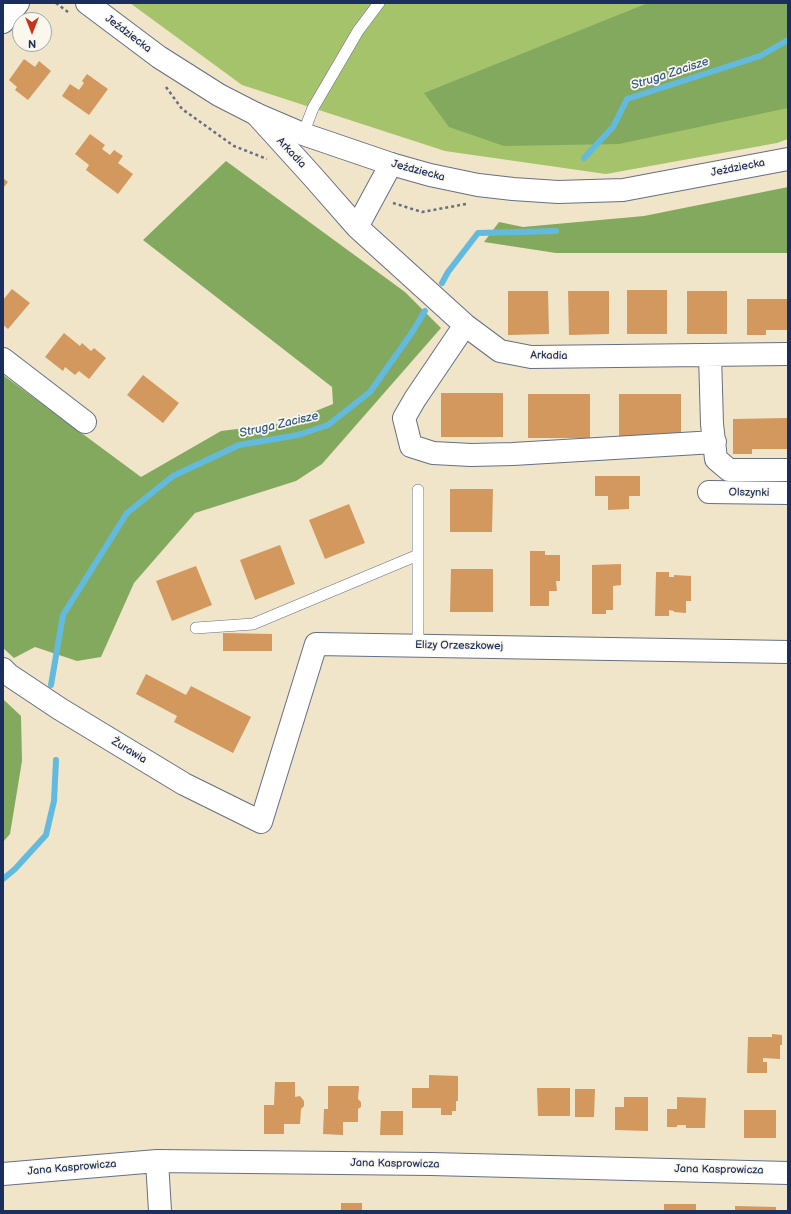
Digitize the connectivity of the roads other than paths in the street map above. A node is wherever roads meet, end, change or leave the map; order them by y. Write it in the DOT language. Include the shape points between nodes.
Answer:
graph roads {
  1 [pos="18,3"];
  2 [pos="87,3"];
  3 [pos="379,3"];
  4 [pos="3,22"];
  5 [pos="256,114"];
  6 [pos="303,134"];
  7 [pos="788,159"];
  8 [pos="391,164"];
  9 [pos="357,227"];
  10 [pos="465,325"];
  11 [pos="788,354"];
  12 [pos="710,355"];
  13 [pos="3,359"];
  14 [pos="84,422"];
  15 [pos="715,442"];
  16 [pos="788,470"];
  17 [pos="418,490"];
  18 [pos="710,492"];
  19 [pos="788,493"];
  20 [pos="418,555"];
  21 [pos="196,628"];
  22 [pos="418,645"];
  23 [pos="788,652"];
  24 [pos="3,669"];
  25 [pos="261,822"];
  26 [pos="157,1161"];
  27 [pos="788,1172"];
  28 [pos="3,1174"];
  29 [pos="160,1211"];
  1 -- 4 [label="street"];
  2 -- 5 [label="street, Jeździecka" via="159,58 219,95"];
  3 -- 6 [label="lane" via="358,31 313,108"];
  5 -- 6 [label="street, Jeździecka"];
  5 -- 9 [label="street, Arkadia"];
  6 -- 8 [label="street, Jeździecka"];
  7 -- 8 [label="street, Jeździecka" via="624,190 558,192 513,190 430,175"];
  8 -- 9 [label="street"];
  9 -- 10 [label="street, Arkadia"];
  10 -- 12 [label="street, Arkadia" via="500,351 531,357"];
  10 -- 15 [label="street" via="404,418 411,446 434,453 471,455"];
  11 -- 12 [label="street, Arkadia"];
  12 -- 15 [label="street"];
  13 -- 14 [label="street"];
  15 -- 16 [label="street" via="716,459 729,470"];
  17 -- 20 [label="lane"];
  18 -- 19 [label="street, Olszynki"];
  20 -- 21 [label="lane" via="253,624"];
  20 -- 22 [label="lane"];
  22 -- 23 [label="street, Elizy Orzeszkowej"];
  22 -- 25 [label="street, Elizy Orzeszkowej" via="316,644"];
  24 -- 25 [label="street, Żurawia" via="60,709 184,784"];
  26 -- 27 [label="street, Jana Kasprowicza"];
  26 -- 28 [label="street, Jana Kasprowicza"];
  26 -- 29 [label="street"];
}
